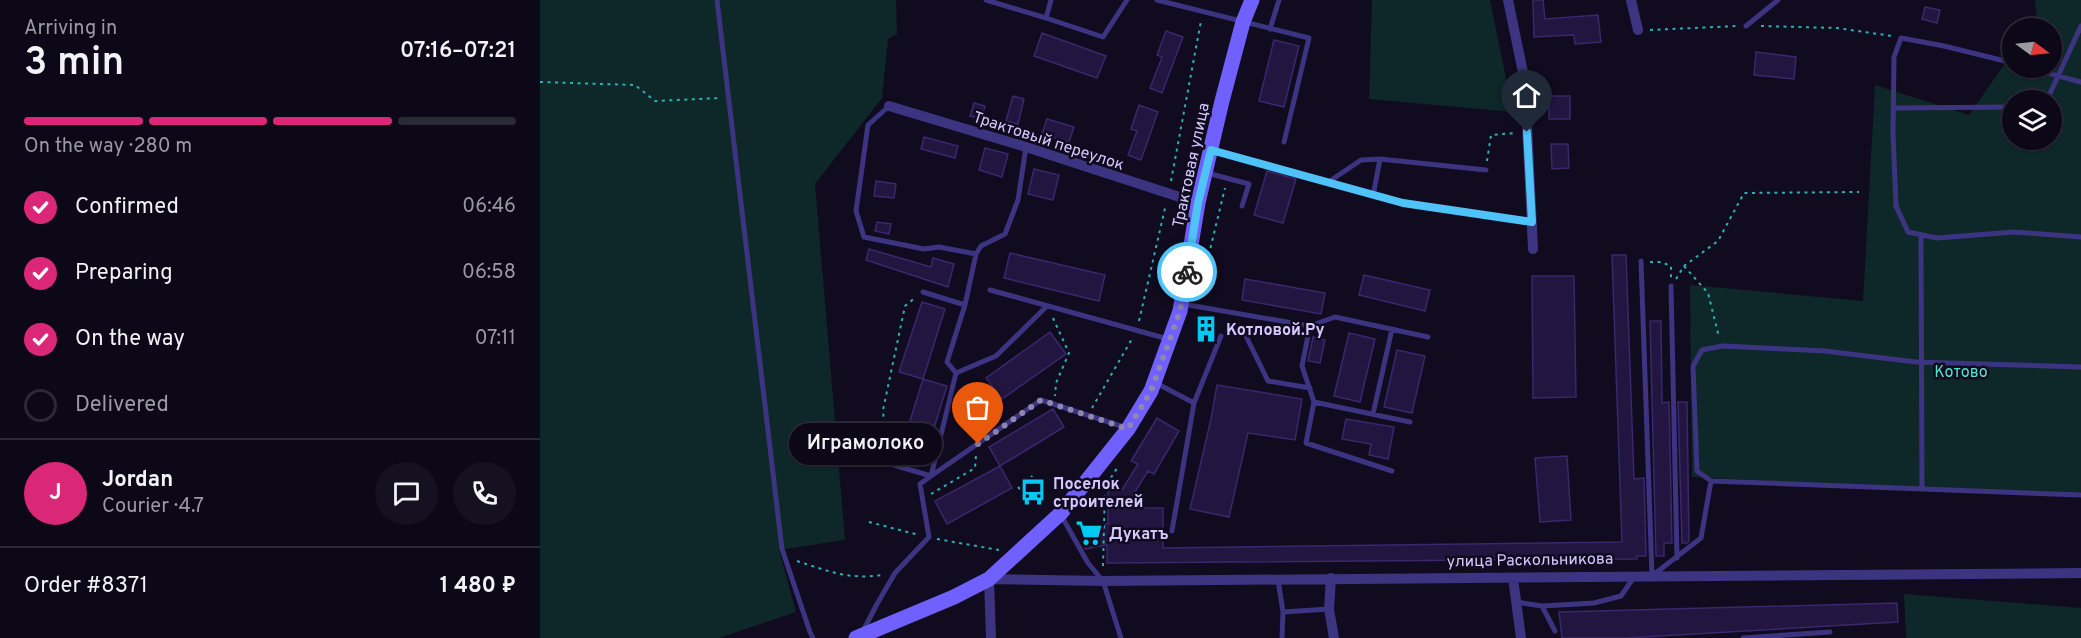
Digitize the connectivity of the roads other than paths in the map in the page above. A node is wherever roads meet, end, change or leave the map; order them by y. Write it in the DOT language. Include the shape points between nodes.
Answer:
graph roads {
  1 [pos="717,0"];
  2 [pos="986,0"];
  3 [pos="1051,0"];
  4 [pos="1127,0"];
  5 [pos="1157,0"];
  6 [pos="1251,0"];
  7 [pos="1279,0"];
  8 [pos="1508,0"];
  9 [pos="1631,0"];
  10 [pos="1778,0"];
  11 [pos="1046,18"];
  12 [pos="1243,22"];
  13 [pos="1746,26"];
  14 [pos="2081,26"];
  15 [pos="1270,29"];
  16 [pos="1638,30"];
  17 [pos="2002,60"];
  18 [pos="2062,68"];
  19 [pos="2062,78"];
  20 [pos="2081,82"];
  21 [pos="889,106"];
  22 [pos="2002,107"];
  23 [pos="1893,108"];
  24 [pos="1284,142"];
  25 [pos="1026,147"];
  26 [pos="1211,150"];
  27 [pos="1380,159"];
  28 [pos="1486,170"];
  29 [pos="1206,172"];
  30 [pos="1327,183"];
  31 [pos="1373,196"];
  32 [pos="1198,203"];
  33 [pos="1242,206"];
  34 [pos="1532,222"];
  35 [pos="1921,235"];
  36 [pos="2081,237"];
  37 [pos="1533,249"];
  38 [pos="976,254"];
  39 [pos="1641,261"];
  40 [pos="1671,286"];
  41 [pos="990,290"];
  42 [pos="923,292"];
  43 [pos="1182,304"];
  44 [pos="965,305"];
  45 [pos="1047,306"];
  46 [pos="1310,326"];
  47 [pos="1392,330"];
  48 [pos="1244,332"];
  49 [pos="1221,336"];
  50 [pos="1428,337"];
  51 [pos="1170,339"];
  52 [pos="1922,362"];
  53 [pos="2081,367"];
  54 [pos="956,373"];
  55 [pos="1154,383"];
  56 [pos="1310,388"];
  57 [pos="1314,402"];
  58 [pos="1194,403"];
  59 [pos="1373,414"];
  60 [pos="1410,422"];
  61 [pos="1128,429"];
  62 [pos="886,463"];
  63 [pos="1392,471"];
  64 [pos="931,476"];
  65 [pos="1711,481"];
  66 [pos="1922,488"];
  67 [pos="2081,495"];
  68 [pos="1057,516"];
  69 [pos="1172,531"];
  70 [pos="1677,558"];
  71 [pos="2076,573"];
  72 [pos="1635,576"];
  73 [pos="1652,576"];
  74 [pos="1331,578"];
  75 [pos="1513,578"];
  76 [pos="989,579"];
  77 [pos="1278,579"];
  78 [pos="1102,581"];
  79 [pos="1516,602"];
  80 [pos="1542,606"];
  81 [pos="1329,609"];
  82 [pos="1282,612"];
  83 [pos="1555,631"];
  84 [pos="1830,632"];
  85 [pos="858,637"];
  86 [pos="813,638"];
  87 [pos="991,638"];
  88 [pos="1121,638"];
  89 [pos="1282,638"];
  90 [pos="1334,638"];
  91 [pos="1521,638"];
  92 [pos="1743,638"];
  1 -- 86 [label="lane" via="782,549"];
  2 -- 11 [label="lane"];
  3 -- 11 [label="lane"];
  4 -- 11 [label="lane" via="1103,37"];
  5 -- 12 [label="lane"];
  6 -- 12 [label="main road, Трактовая улица"];
  7 -- 15 [label="lane"];
  8 -- 34 [label="street" via="1525,82"];
  9 -- 16 [label="street"];
  10 -- 13 [label="lane"];
  12 -- 15 [label="lane"];
  12 -- 26 [label="main road, Трактовая улица"];
  14 -- 18 [label="lane"];
  15 -- 24 [label="lane" via="1309,38"];
  17 -- 23 [label="lane" via="1901,38 1894,57"];
  19 -- 20 [label="lane"];
  21 -- 25 [label="street, Трактовый переулок"];
  21 -- 38 [label="lane" via="867,125 856,211 864,237"];
  22 -- 23 [label="lane"];
  23 -- 35 [label="lane" via="1896,206 1908,232"];
  25 -- 32 [label="street, Трактовый переулок"];
  25 -- 38 [label="lane" via="1018,200 1005,234 981,246"];
  26 -- 29 [label="main road, Трактовая улица"];
  26 -- 30 [label="lane"];
  27 -- 28 [label="lane"];
  27 -- 30 [label="lane" via="1361,160"];
  27 -- 31 [label="lane"];
  29 -- 32 [label="main road, Трактовая улица"];
  29 -- 33 [label="lane" via="1249,184"];
  30 -- 31 [label="lane"];
  31 -- 34 [label="lane"];
  32 -- 43 [label="main road, Трактовая улица"];
  34 -- 37 [label="street"];
  35 -- 36 [label="lane" via="1937,238 2014,232"];
  35 -- 52 [label="lane"];
  38 -- 44 [label="lane"];
  39 -- 73 [label="lane"];
  40 -- 70 [label="lane"];
  41 -- 45 [label="lane"];
  42 -- 44 [label="lane"];
  43 -- 46 [label="lane"];
  43 -- 51 [label="main road, Трактовая улица"];
  44 -- 54 [label="lane" via="947,362"];
  45 -- 51 [label="lane"];
  45 -- 54 [label="lane" via="996,356"];
  46 -- 47 [label="lane" via="1335,317"];
  46 -- 56 [label="lane" via="1302,366"];
  47 -- 50 [label="lane"];
  47 -- 59 [label="lane"];
  48 -- 56 [label="lane" via="1268,381"];
  49 -- 58 [label="lane"];
  51 -- 55 [label="main road, Трактовая улица"];
  52 -- 53 [label="lane"];
  52 -- 65 [label="lane" via="1825,351 1722,346 1702,350 1693,366 1697,471"];
  52 -- 66 [label="lane"];
  54 -- 64 [label="lane"];
  55 -- 58 [label="lane"];
  55 -- 61 [label="main road, Трактовая улица"];
  56 -- 57 [label="lane"];
  57 -- 59 [label="lane"];
  57 -- 63 [label="lane" via="1306,443"];
  58 -- 69 [label="lane"];
  59 -- 60 [label="lane"];
  61 -- 64 [label="lane" via="1041,400"];
  61 -- 68 [label="main road, Трактовая улица"];
  62 -- 64 [label="lane"];
  64 -- 85 [label="lane" via="920,483 928,537 895,573"];
  65 -- 66 [label="lane"];
  65 -- 70 [label="lane" via="1701,538"];
  66 -- 67 [label="lane"];
  68 -- 76 [label="main road, улица Раскольникова"];
  68 -- 78 [label="lane"];
  70 -- 73 [label="lane"];
  71 -- 73 [label="street, улица Раскольникова"];
  72 -- 73 [label="street, улица Раскольникова"];
  72 -- 75 [label="street, улица Раскольникова"];
  72 -- 80 [label="lane" via="1621,596 1594,603"];
  74 -- 75 [label="street, улица Раскольникова"];
  74 -- 77 [label="street, улица Раскольникова"];
  74 -- 81 [label="street"];
  75 -- 79 [label="street"];
  76 -- 78 [label="street, улица Раскольникова"];
  76 -- 85 [label="main road, улица Раскольникова"];
  76 -- 87 [label="street"];
  77 -- 78 [label="street, улица Раскольникова"];
  77 -- 82 [label="lane"];
  78 -- 88 [label="lane"];
  79 -- 80 [label="lane"];
  79 -- 91 [label="street"];
  80 -- 83 [label="lane"];
  81 -- 82 [label="lane"];
  81 -- 90 [label="street"];
  82 -- 89 [label="lane"];
  84 -- 92 [label="lane"];
}
